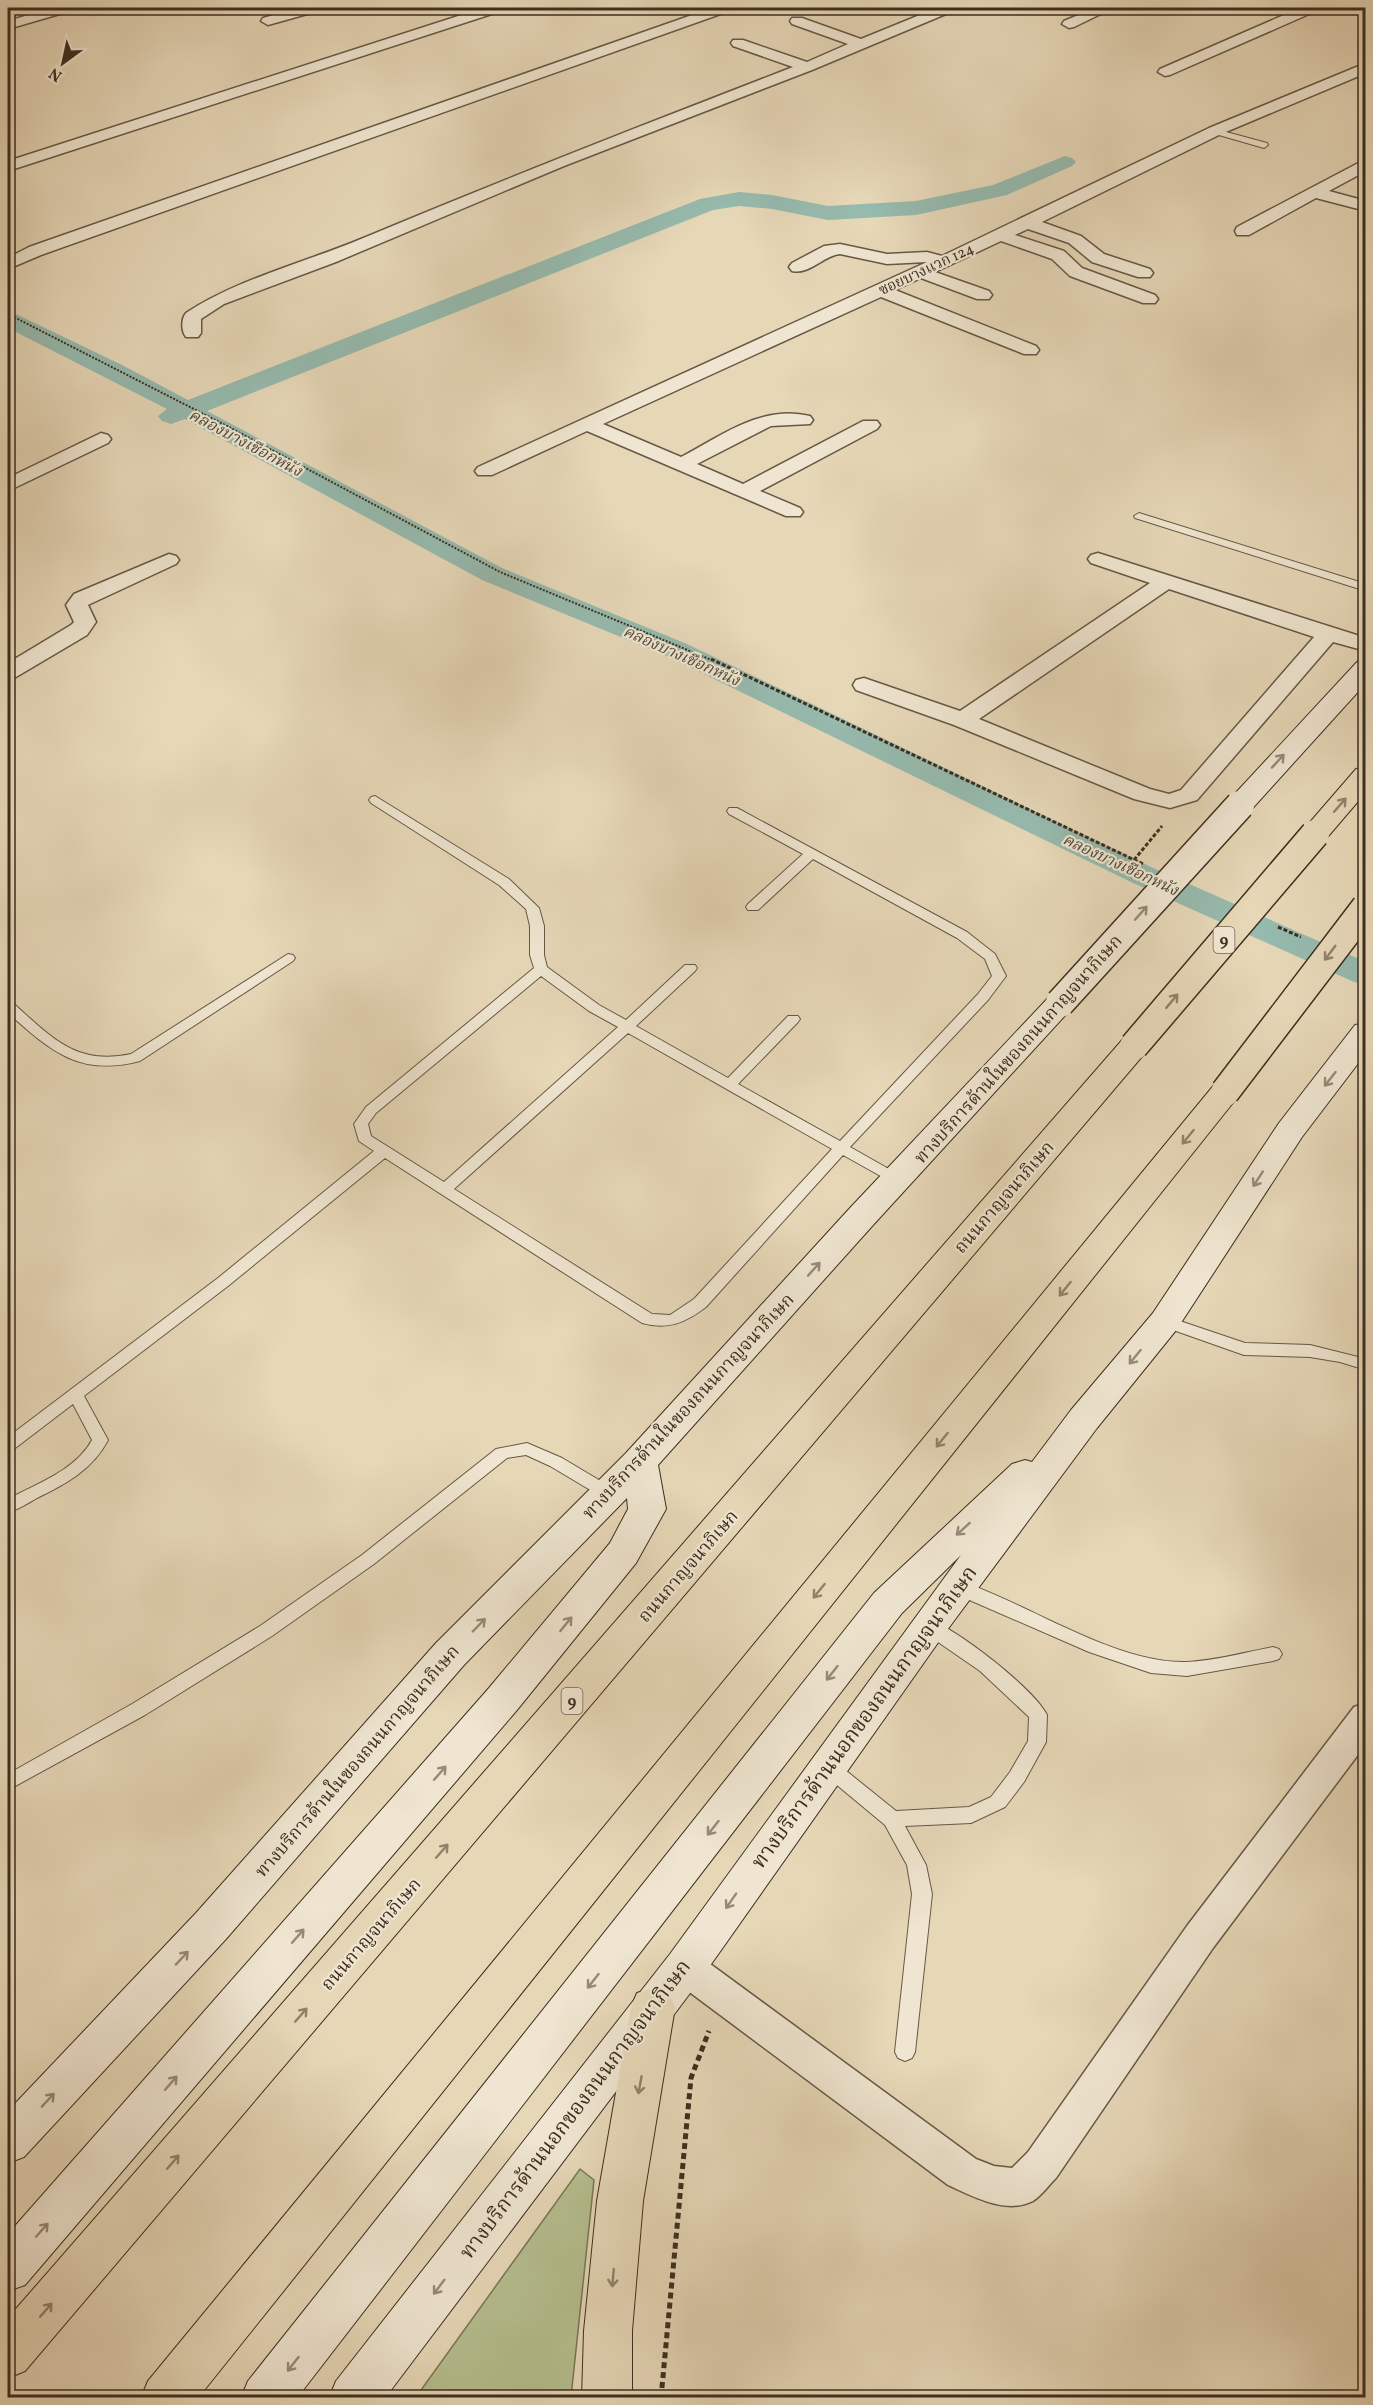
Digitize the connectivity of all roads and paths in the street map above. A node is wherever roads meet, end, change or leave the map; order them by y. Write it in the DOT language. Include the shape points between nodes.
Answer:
graph roads {
  1 [pos="65,8"];
  2 [pos="304,8"];
  3 [pos="496,8"];
  4 [pos="724,8"];
  5 [pos="948,8"];
  6 [pos="1106,8"];
  7 [pos="1311,8"];
  8 [pos="268,21"];
  9 [pos="797,21"];
  10 [pos="1069,24"];
  11 [pos="8,25"];
  12 [pos="738,43"];
  13 [pos="861,44"];
  14 [pos="807,67"];
  15 [pos="1365,67"];
  16 [pos="1165,72"];
  17 [pos="1215,131"];
  18 [pos="1264,145"];
  19 [pos="1365,164"];
  20 [pos="8,166"];
  21 [pos="1314,192"];
  22 [pos="1365,207"];
  23 [pos="1027,223"];
  24 [pos="1243,231"];
  25 [pos="999,235"];
  26 [pos="944,261"];
  27 [pos="8,264"];
  28 [pos="798,267"];
  29 [pos="920,272"];
  30 [pos="1144,273"];
  31 [pos="880,290"];
  32 [pos="983,295"];
  33 [pos="1149,299"];
  34 [pos="8,314"];
  35 [pos="192,333"];
  36 [pos="1030,350"];
  37 [pos="803,420"];
  38 [pos="586,424"];
  39 [pos="870,425"];
  40 [pos="100,439"];
  41 [pos="681,465"];
  42 [pos="485,471"];
  43 [pos="8,485"];
  44 [pos="746,490"];
  45 [pos="793,512"];
  46 [pos="1138,516"];
  47 [pos="1098,559"];
  48 [pos="169,560"];
  49 [pos="1166,582"];
  50 [pos="1365,588"];
  51 [pos="1328,634"];
  52 [pos="1365,645"];
  53 [pos="1365,667"];
  54 [pos="8,672"];
  55 [pos="864,685"];
  56 [pos="962,720"];
  57 [pos="1365,776"];
  58 [pos="375,800"];
  59 [pos="733,811"];
  60 [pos="811,854"];
  61 [pos="1144,865"];
  62 [pos="753,907"];
  63 [pos="1365,907"];
  64 [pos="1271,924"];
  65 [pos="1302,938"];
  66 [pos="288,958"];
  67 [pos="690,968"];
  68 [pos="541,969"];
  69 [pos="8,1006"];
  70 [pos="793,1019"];
  71 [pos="628,1026"];
  72 [pos="1365,1032"];
  73 [pos="729,1085"];
  74 [pos="841,1148"];
  75 [pos="384,1151"];
  76 [pos="898,1180"];
  77 [pos="445,1189"];
  78 [pos="1165,1321"];
  79 [pos="1365,1365"];
  80 [pos="75,1394"];
  81 [pos="1084,1419"];
  82 [pos="8,1445"];
  83 [pos="639,1462"];
  84 [pos="608,1493"];
  85 [pos="8,1506"];
  86 [pos="957,1587"];
  87 [pos="928,1626"];
  88 [pos="1273,1654"];
  89 [pos="1365,1717"];
  90 [pos="827,1766"];
  91 [pos="8,1783"];
  92 [pos="892,1819"];
  93 [pos="685,1967"];
  94 [pos="730,2000"];
  95 [pos="653,2007"];
  96 [pos="905,2052"];
  97 [pos="8,2142"];
  98 [pos="8,2270"];
  99 [pos="8,2354"];
  100 [pos="166,2397"];
  101 [pos="266,2397"];
  102 [pos="354,2397"];
  103 [pos="607,2397"];
  104 [pos="661,2397"];
  1 -- 11 [label="street"];
  2 -- 8 [label="street"];
  3 -- 20 [label="street"];
  4 -- 27 [label="street" via="35,251"];
  5 -- 13 [label="street"];
  6 -- 10 [label="street"];
  7 -- 16 [label="street"];
  9 -- 13 [label="street"];
  12 -- 14 [label="street"];
  13 -- 14 [label="street"];
  14 -- 35 [label="street" via="218,300 192,317"];
  15 -- 17 [label="street, ซอยบางแวก 124"];
  17 -- 18 [label="lane"];
  17 -- 23 [label="street, ซอยบางแวก 124"];
  19 -- 21 [label="street"];
  21 -- 22 [label="street"];
  21 -- 24 [label="street"];
  23 -- 25 [label="street, ซอยบางแวก 124"];
  23 -- 30 [label="street" via="1073,239 1098,258"];
  25 -- 26 [label="street, ซอยบางแวก 124"];
  25 -- 33 [label="street" via="1058,255 1076,272"];
  26 -- 28 [label="street" via="927,256 887,259 840,249 830,250"];
  26 -- 29 [label="street, ซอยบางแวก 124"];
  29 -- 31 [label="street, ซอยบางแวก 124"];
  29 -- 32 [label="street"];
  31 -- 36 [label="street"];
  31 -- 38 [label="street, ซอยบางแวก 124"];
  34 -- 61 [label="path" via="500,572 680,645"];
  37 -- 41 [label="street" via="765,421"];
  38 -- 41 [label="street"];
  38 -- 42 [label="street, ซอยบางแวก 124"];
  39 -- 44 [label="street"];
  40 -- 43 [label="street"];
  41 -- 44 [label="street"];
  44 -- 45 [label="street"];
  46 -- 50 [label="lane"];
  47 -- 49 [label="street"];
  48 -- 54 [label="street" via="82,599 77,605 85,622 79,630"];
  49 -- 51 [label="street"];
  49 -- 56 [label="street"];
  51 -- 52 [label="street"];
  51 -- 56 [label="street" via="1189,795 1170,801 1142,794"];
  76 -- 53 [label="main road, ทางบริการด้านในของถนนกาญจนาภิเษก, one-way, bridge"];
  55 -- 56 [label="street"];
  99 -- 57 [label="main road, ถนนกาญจนาภิเษก / 9, one-way, bridge"];
  58 -- 68 [label="lane" via="504,882 532,908"];
  59 -- 60 [label="lane"];
  60 -- 62 [label="lane"];
  60 -- 74 [label="lane" via="962,935 987,952 996,963 999,976"];
  63 -- 100 [label="main road, one-way, bridge" via="1225,1092"];
  64 -- 65 [label="path"];
  66 -- 69 [label="lane" via="135,1058 108,1063 79,1058 57,1048"];
  67 -- 71 [label="lane"];
  68 -- 71 [label="lane" via="594,1008"];
  68 -- 75 [label="lane" via="370,1110 362,1124 364,1138"];
  70 -- 73 [label="lane"];
  71 -- 73 [label="lane"];
  71 -- 77 [label="lane"];
  72 -- 78 [label="main road, ทางบริการด้านนอกของถนนกาญจนาภิเษก, one-way" via="1290,1130"];
  73 -- 74 [label="lane"];
  74 -- 76 [label="lane"];
  74 -- 77 [label="lane" via="700,1304 682,1317 664,1323 620,1304"];
  75 -- 77 [label="lane"];
  75 -- 80 [label="lane" via="223,1282"];
  83 -- 76 [label="main road, ทางบริการด้านในของถนนกาญจนาภิเษก, one-way"];
  78 -- 79 [label="lane" via="1244,1349 1310,1351"];
  78 -- 81 [label="main road, ทางบริการด้านนอกของถนนกาญจนาภิเษก, one-way"];
  80 -- 82 [label="lane"];
  80 -- 85 [label="lane" via="100,1440 97,1448 85,1461"];
  81 -- 86 [label="main road, ทางบริการด้านนอกของถนนกาญจนาภิเษก"];
  81 -- 101 [label="main road, one-way" via="888,1603"];
  83 -- 84 [label="main road, ทางบริการด้านในของถนนกาญจนาภิเษก"];
  98 -- 83 [label="main road, one-way" via="503,1700 623,1553 647,1509"];
  84 -- 91 [label="lane" via="527,1449 502,1453 350,1573 277,1623 184,1683"];
  97 -- 84 [label="main road, ทางบริการด้านในของถนนกาญจนาภิเษก, one-way" via="211,1926 450,1654"];
  86 -- 87 [label="main road, ทางบริการด้านนอกของถนนกาญจนาภิเษก"];
  86 -- 88 [label="lane" via="1095,1647 1151,1666 1187,1669"];
  87 -- 90 [label="main road, ทางบริการด้านนอกของถนนกาญจนาภิเษก"];
  87 -- 92 [label="lane" via="983,1662 1017,1692 1038,1715 1037,1742 998,1802 971,1815"];
  89 -- 94 [label="street" via="1200,1937 1042,2165 1020,2187 992,2185 963,2172"];
  90 -- 92 [label="lane"];
  90 -- 93 [label="main road, ทางบริการด้านนอกของถนนกาญจนาภิเษก, one-way"];
  92 -- 96 [label="lane" via="916,1865 922,1894"];
  93 -- 94 [label="street"];
  93 -- 95 [label="main road, ทางบริการด้านนอกของถนนกาญจนาภิเษก"];
  94 -- 104 [label="path" via="711,2025 691,2079"];
  95 -- 102 [label="main road, ทางบริการด้านนอกของถนนกาญจนาภิเษก, one-way"];
  95 -- 103 [label="main road, one-way" via="620,2201 608,2331"];
}
